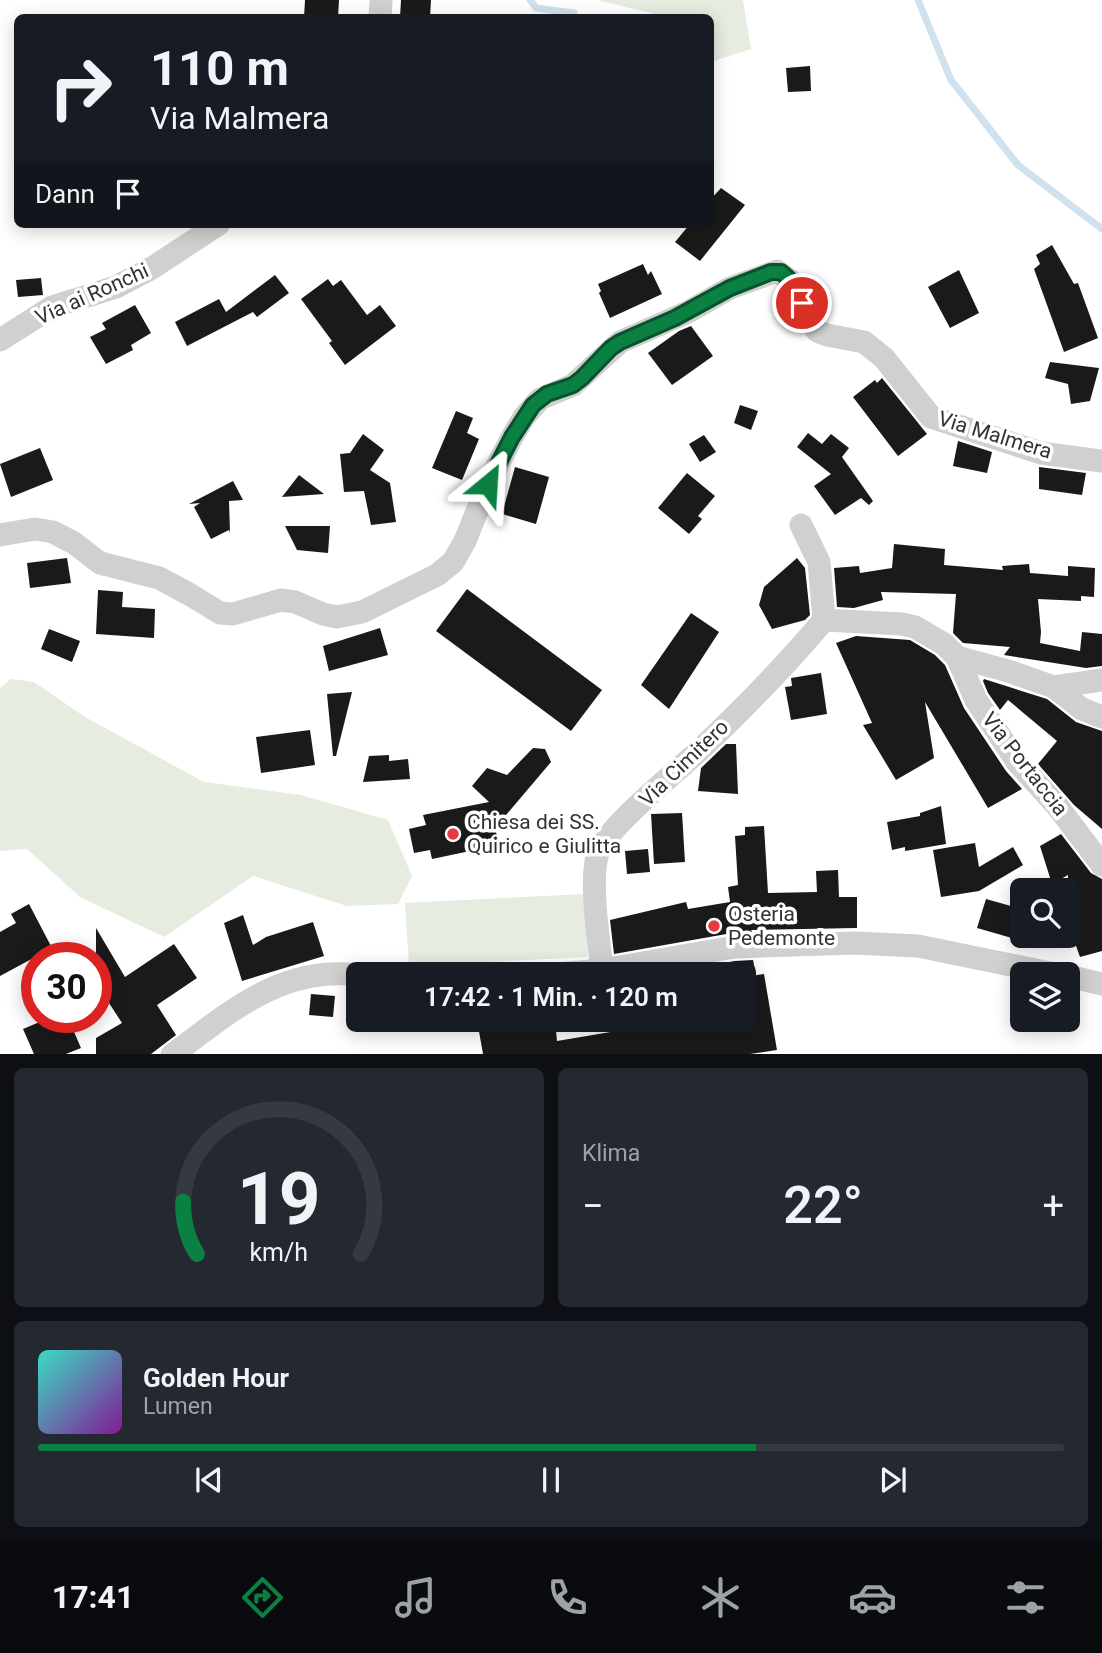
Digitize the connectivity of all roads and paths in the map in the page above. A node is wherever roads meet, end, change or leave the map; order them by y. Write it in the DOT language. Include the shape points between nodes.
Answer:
graph roads {
  1 [pos="213,228"];
  2 [pos="0,340"];
  3 [pos="1102,461"];
  4 [pos="801,525"];
  5 [pos="0,535"];
  6 [pos="824,620"];
  7 [pos="957,657"];
  8 [pos="1102,680"];
  9 [pos="1054,687"];
  10 [pos="1102,717"];
  11 [pos="1102,865"];
  12 [pos="601,962"];
  13 [pos="648,962"];
  14 [pos="1010,965"];
  15 [pos="346,973"];
  16 [pos="1080,979"];
  17 [pos="1102,984"];
  18 [pos="173,1054"];
  1 -- 2 [label="street, Via ai Ronchi" via="116,287 52,307"];
  3 -- 5 [label="street, Via Malmera" via="1041,453 931,416 884,358 864,342 817,331 791,281 777,271 730,288 620,342 573,385 540,399 512,437 453,562 437,575 362,612 337,617 281,600 233,614 220,613 159,578 100,563 53,532 35,529"];
  4 -- 6 [label="street" via="819,562"];
  6 -- 7 [label="street" via="915,627"];
  6 -- 12 [label="street, Via Cimitero" via="704,747 603,843 595,874"];
  7 -- 9 [label="street"];
  7 -- 11 [label="street, Via Portaccia" via="976,700 1018,763"];
  8 -- 9 [label="street"];
  9 -- 10 [label="street" via="1082,709"];
  13 -- 14 [label="street" via="734,947 855,943 918,946"];
  15 -- 18 [label="street" via="315,974 272,988 240,1004"];
  16 -- 17 [label="street"];
}
